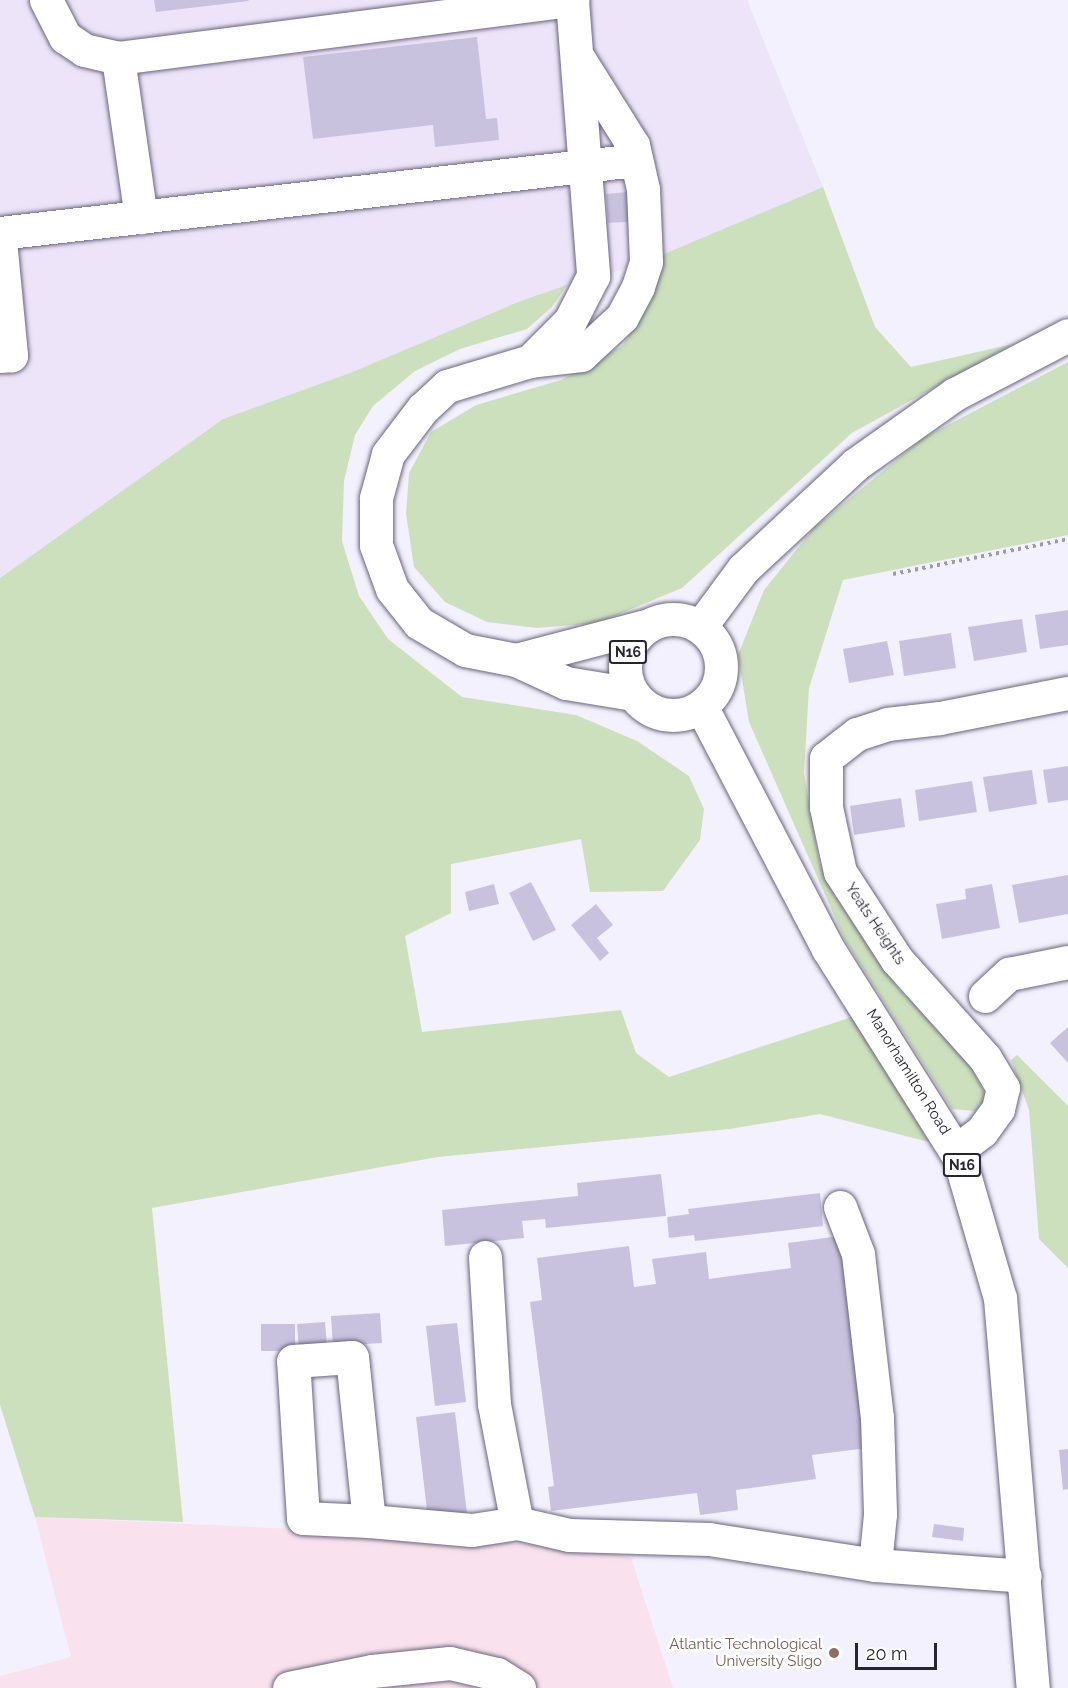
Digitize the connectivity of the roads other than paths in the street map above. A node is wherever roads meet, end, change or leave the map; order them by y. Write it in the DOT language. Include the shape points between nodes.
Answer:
graph roads {
  1 [pos="46,0"];
  2 [pos="118,58"];
  3 [pos="579,59"];
  4 [pos="636,160"];
  5 [pos="583,166"];
  6 [pos="141,217"];
  7 [pos="0,233"];
  8 [pos="0,240"];
  9 [pos="1068,335"];
  10 [pos="0,356"];
  11 [pos="530,361"];
  12 [pos="650,625"];
  13 [pos="700,627"];
  14 [pos="516,660"];
  15 [pos="1068,693"];
  16 [pos="633,694"];
  17 [pos="701,706"];
  18 [pos="1068,962"];
  19 [pos="985,996"];
  20 [pos="957,1150"];
  21 [pos="840,1207"];
  22 [pos="485,1257"];
  23 [pos="369,1521"];
  24 [pos="517,1523"];
  25 [pos="875,1565"];
  26 [pos="1025,1576"];
  27 [pos="289,1688"];
  28 [pos="519,1688"];
  29 [pos="1033,1688"];
  1 -- 2 [label="main road" via="65,37 84,50"];
  2 -- 3 [label="main road" via="572,0"];
  2 -- 6 [label="main road"];
  3 -- 4 [label="main road" via="633,145"];
  3 -- 5 [label="main road"];
  4 -- 5 [label="main road"];
  4 -- 11 [label="main road" via="643,189 646,262 638,287 622,317 581,355"];
  5 -- 6 [label="main road"];
  5 -- 11 [label="main road" via="593,276 570,321"];
  6 -- 7 [label="main road"];
  8 -- 10 [label="main road" via="11,355"];
  9 -- 13 [label="main road" via="955,393 856,464 743,569"];
  11 -- 14 [label="main road" via="447,386 398,437 388,454 375,498 376,545 392,589 419,623 465,650"];
  12 -- 13 [label="main road, N16" via="675,619"];
  12 -- 14 [label="main road"];
  12 -- 16 [label="main road, N16" via="629,648 625,663"];
  13 -- 17 [label="main road" via="719,651 721,666 719,681"];
  14 -- 16 [label="main road" via="566,682"];
  15 -- 20 [label="main road, Yeats Heights" via="940,718 887,724 856,734 826,758 826,807 840,872 897,960 985,1058 1003,1088 993,1116 982,1131"];
  16 -- 17 [label="main road" via="644,705 672,715"];
  17 -- 20 [label="main road, Manorhamilton Road / N16" via="828,950"];
  18 -- 19 [label="main road" via="1009,974"];
  20 -- 26 [label="main road, Manorhamilton Road / N16" via="1000,1298"];
  21 -- 25 [label="main road" via="858,1254 877,1417 880,1514"];
  22 -- 24 [label="main road" via="494,1404"];
  23 -- 23 [label="main road" via="303,1518 293,1361 352,1357"];
  23 -- 24 [label="main road" via="472,1530"];
  24 -- 25 [label="main road" via="569,1535 709,1539"];
  25 -- 26 [label="main road"];
  26 -- 29 [label="main road, Manorhamilton Road / N16"];
  27 -- 28 [label="main road" via="372,1671 450,1663 497,1674"];
}
